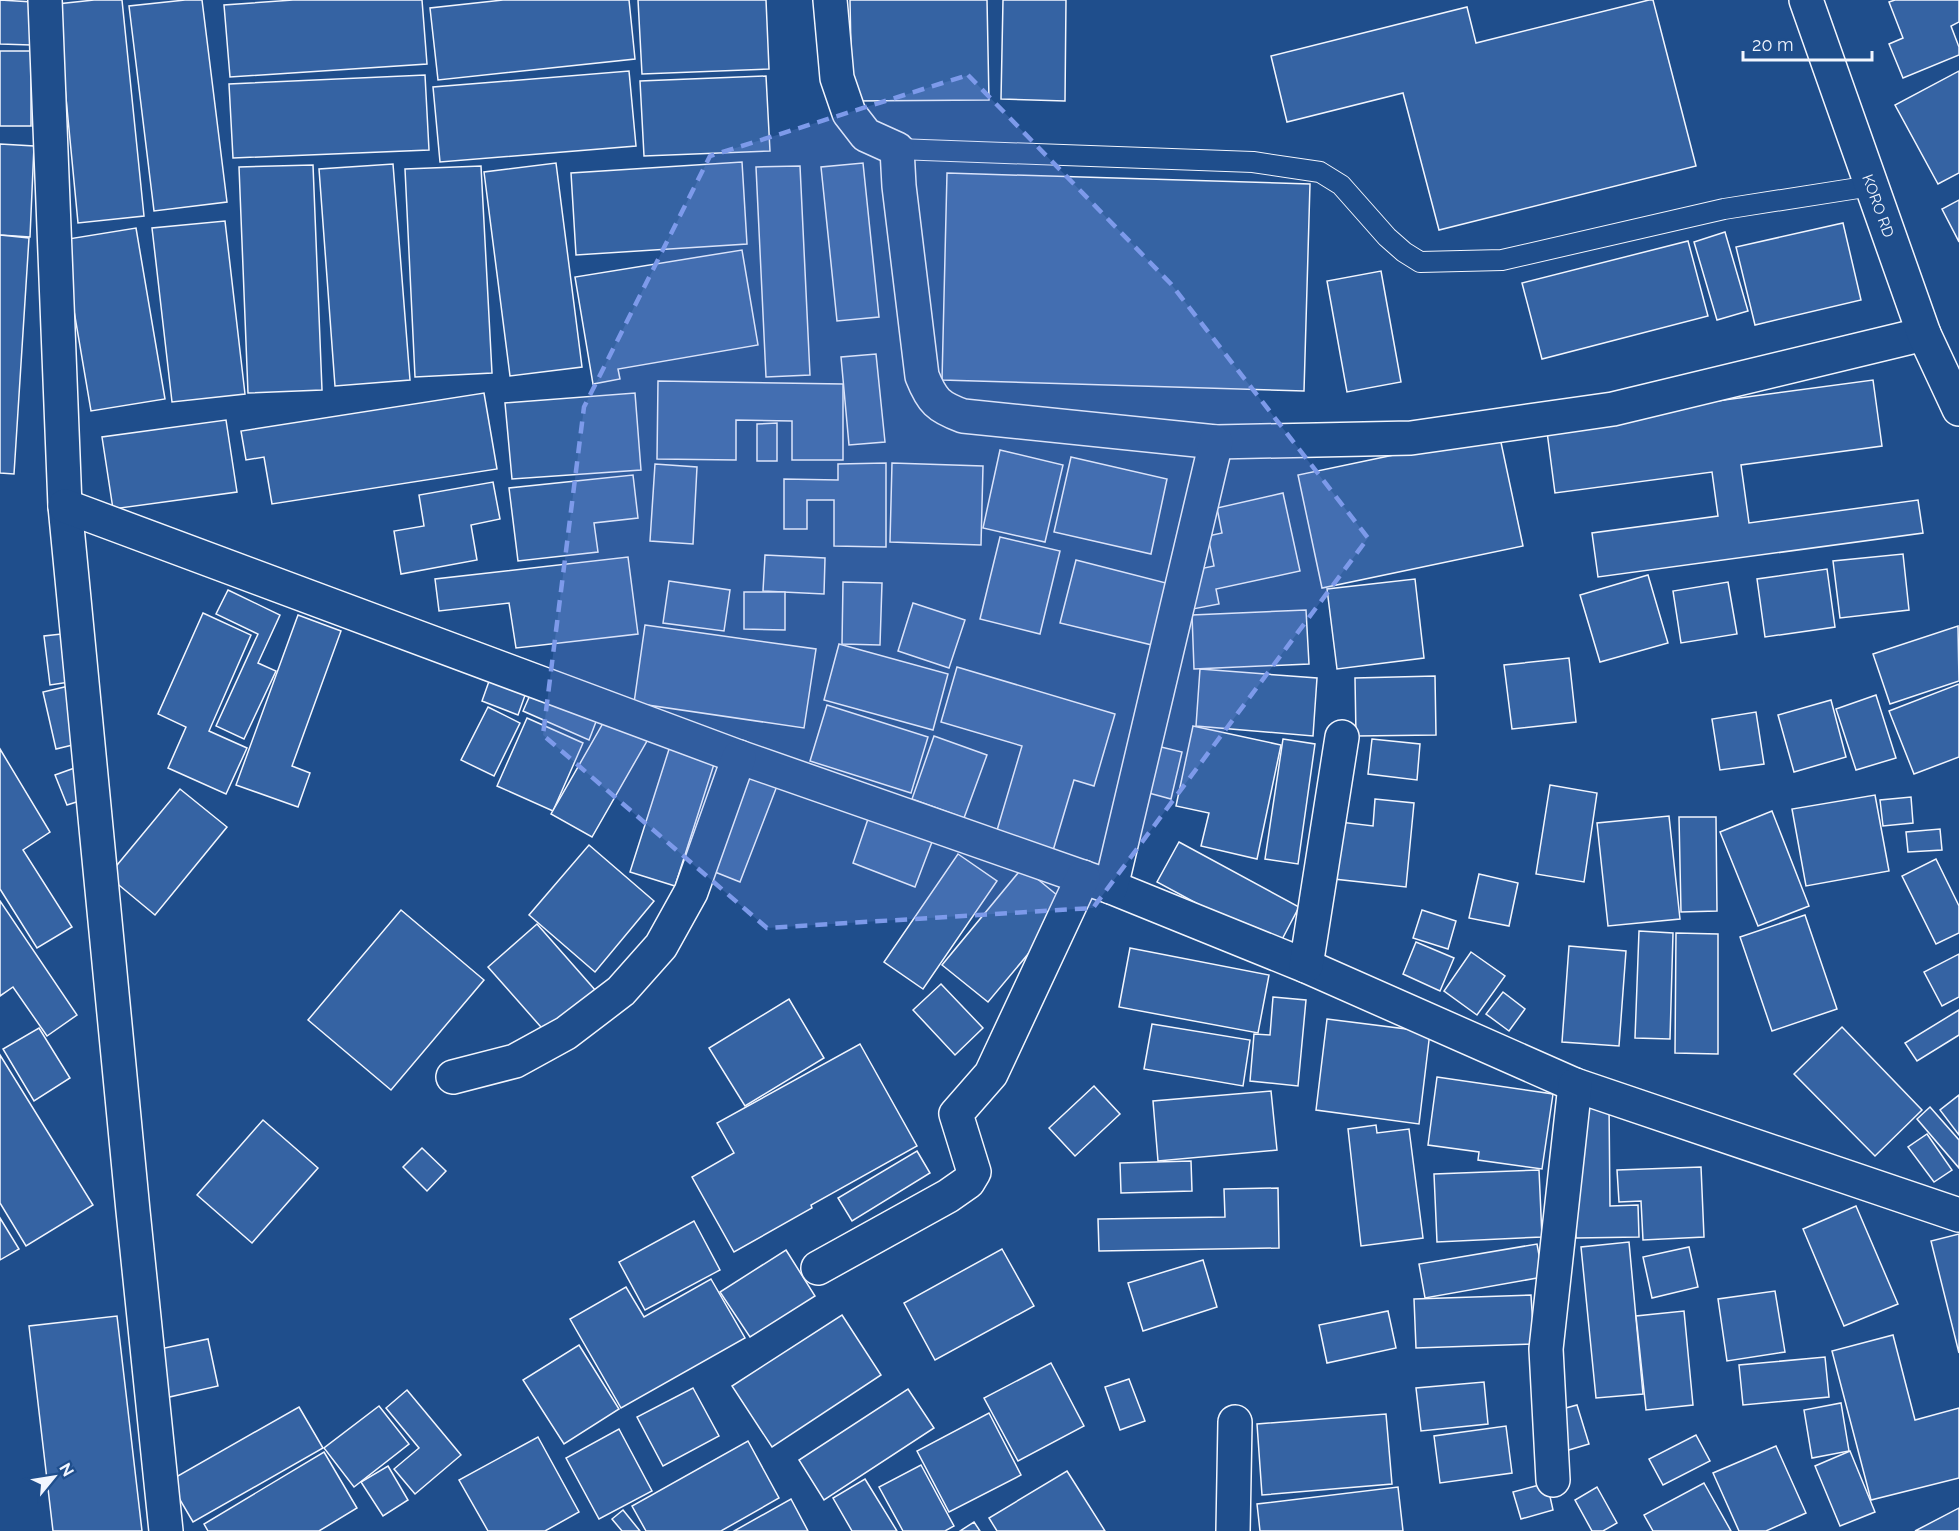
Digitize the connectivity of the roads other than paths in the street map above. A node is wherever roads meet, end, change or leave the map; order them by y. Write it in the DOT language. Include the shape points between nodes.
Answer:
graph roads {
  1 [pos="45,0"];
  2 [pos="830,0"];
  3 [pos="1806,0"];
  4 [pos="897,149"];
  5 [pos="1871,186"];
  6 [pos="1924,334"];
  7 [pos="1959,409"];
  8 [pos="1216,441"];
  9 [pos="65,506"];
  10 [pos="1342,737"];
  11 [pos="739,757"];
  12 [pos="1097,882"];
  13 [pos="1306,966"];
  14 [pos="453,1077"];
  15 [pos="1575,1085"];
  16 [pos="1959,1215"];
  17 [pos="818,1268"];
  18 [pos="1235,1422"];
  19 [pos="1553,1479"];
  20 [pos="166,1531"];
  21 [pos="1233,1531"];
  1 -- 9 [label="street"];
  2 -- 4 [label="street" via="837,78 849,112 866,135"];
  3 -- 5 [label="street, KORO RD"];
  4 -- 5 [label="lane" via="1253,162 1320,172 1341,185 1387,237 1420,262 1502,260 1724,209"];
  4 -- 8 [label="street" via="922,376 942,408 963,416"];
  5 -- 6 [label="street, KORO RD"];
  6 -- 7 [label="street, KORO RD"];
  6 -- 8 [label="street" via="1613,409 1411,438"];
  8 -- 12 [label="street"];
  9 -- 11 [label="street"];
  9 -- 20 [label="street"];
  10 -- 13 [label="street"];
  11 -- 12 [label="street"];
  11 -- 14 [label="street" via="691,892 661,946 621,991 566,1033 515,1061"];
  12 -- 13 [label="street"];
  12 -- 17 [label="street" via="991,1074 956,1114 974,1172 968,1182"];
  13 -- 15 [label="street"];
  15 -- 16 [label="street"];
  15 -- 19 [label="street" via="1546,1349"];
  18 -- 21 [label="street"];
}
